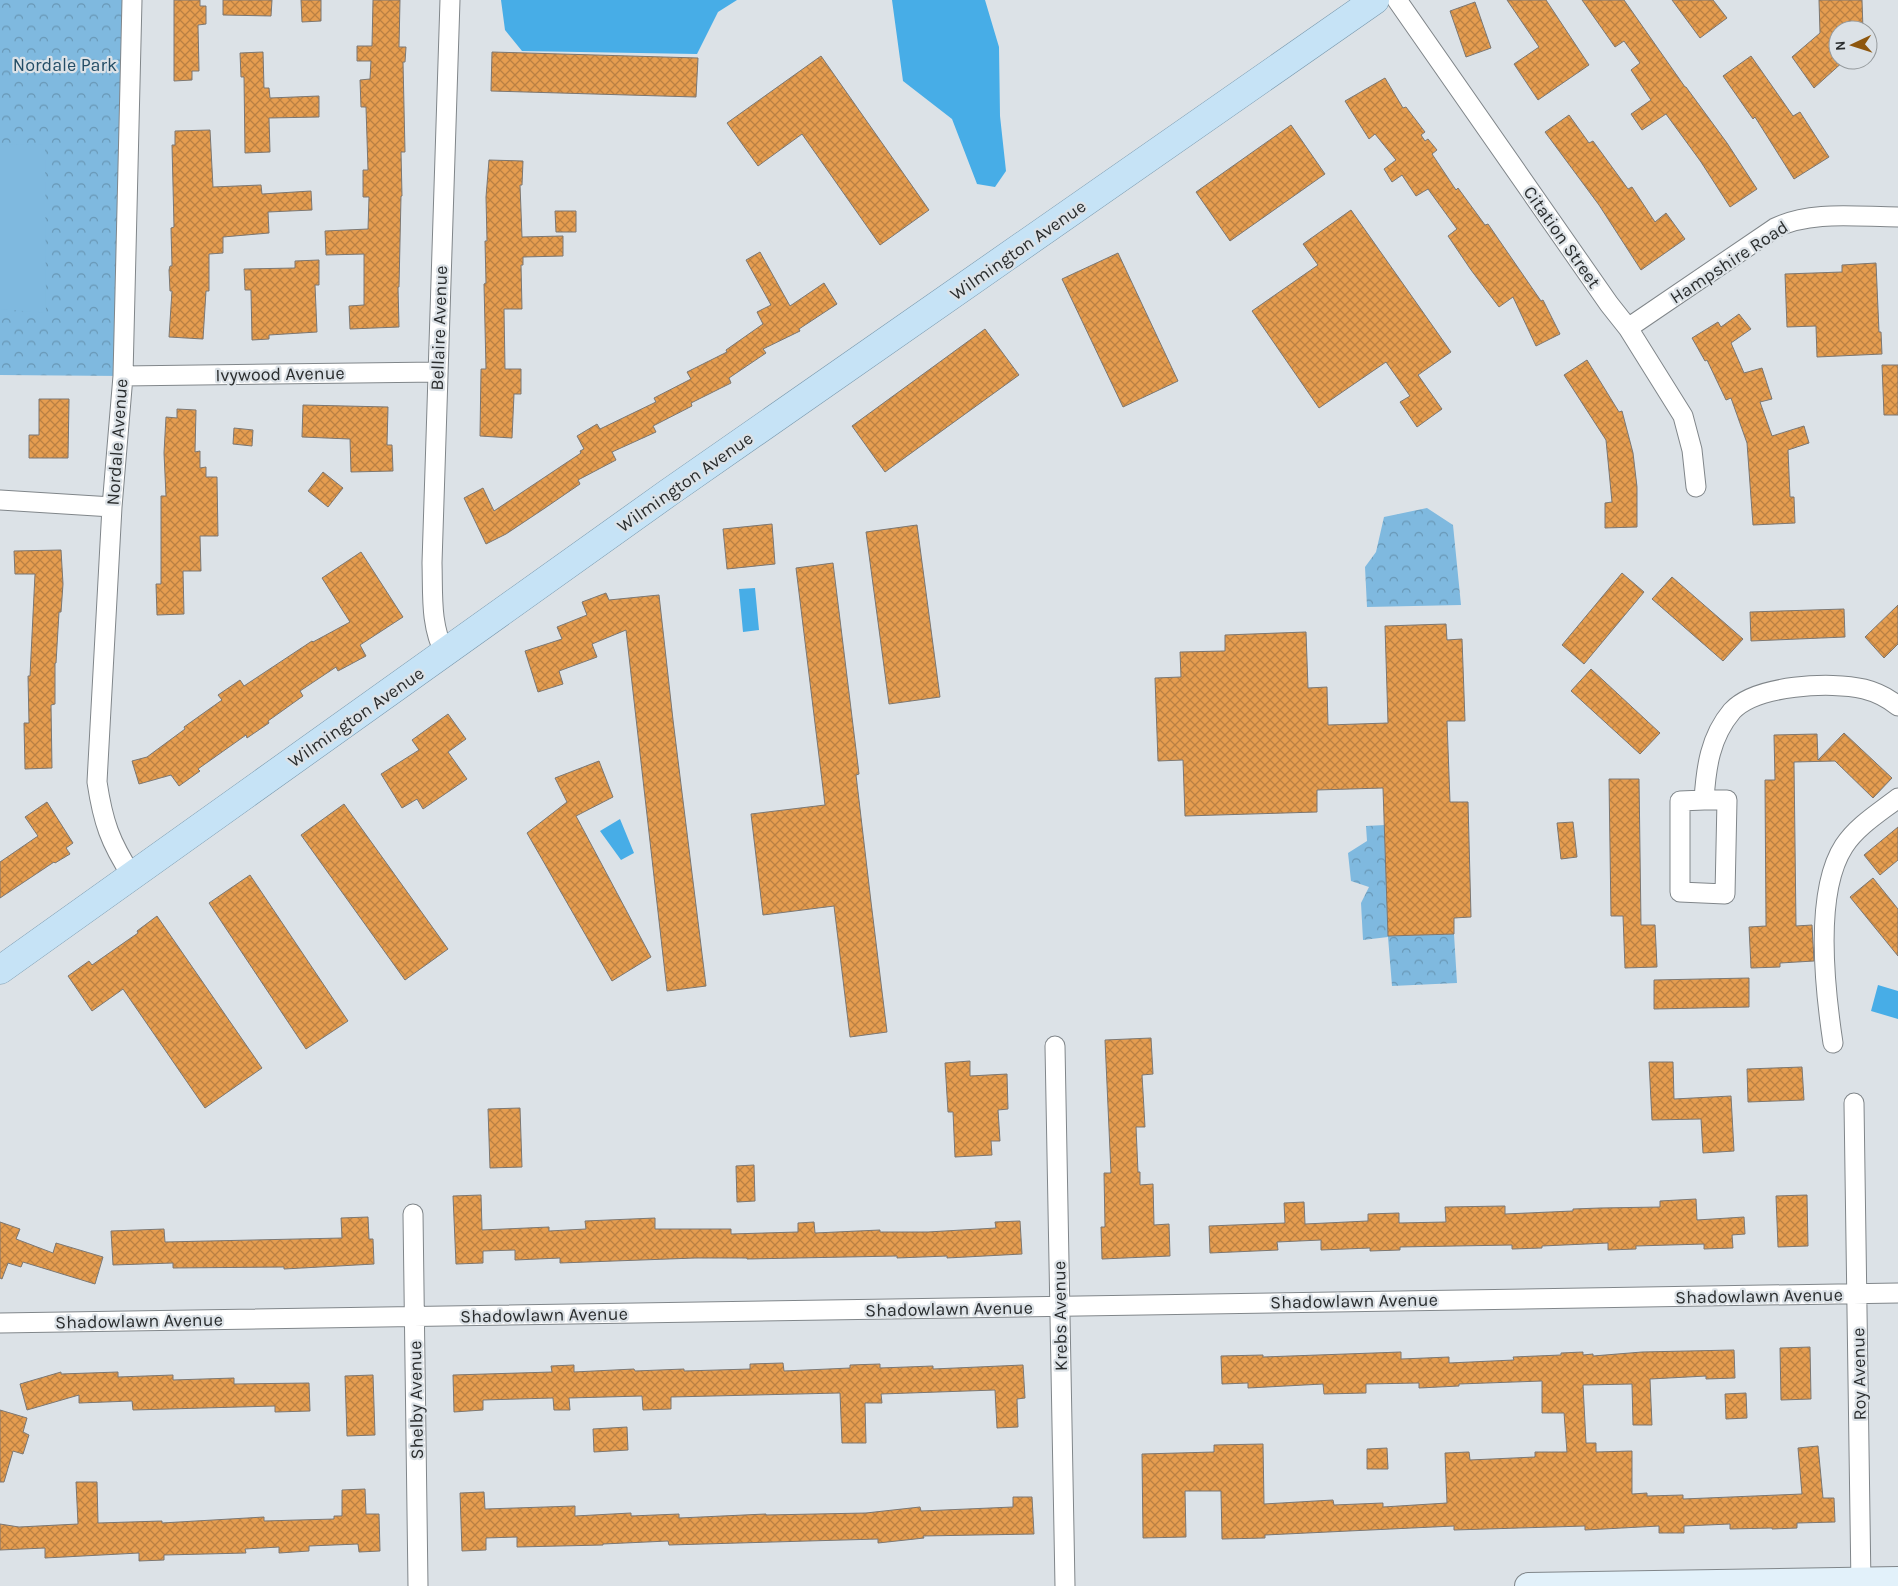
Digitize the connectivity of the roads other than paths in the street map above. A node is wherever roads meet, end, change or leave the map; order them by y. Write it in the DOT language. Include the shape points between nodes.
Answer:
graph roads {
  1 [pos="132,0"];
  2 [pos="450,0"];
  3 [pos="1375,0"];
  4 [pos="1397,0"];
  5 [pos="1898,218"];
  6 [pos="1628,328"];
  7 [pos="438,372"];
  8 [pos="122,376"];
  9 [pos="1696,487"];
  10 [pos="0,500"];
  11 [pos="112,507"];
  12 [pos="445,654"];
  13 [pos="1898,706"];
  14 [pos="1898,798"];
  15 [pos="1704,800"];
  16 [pos="132,876"];
  17 [pos="0,970"];
  18 [pos="1833,1043"];
  19 [pos="1055,1046"];
  20 [pos="1854,1103"];
  21 [pos="413,1214"];
  22 [pos="1898,1293"];
  23 [pos="1858,1294"];
  24 [pos="1059,1307"];
  25 [pos="415,1317"];
  26 [pos="0,1324"];
  27 [pos="1898,1580"];
  28 [pos="1862,1583"];
  29 [pos="418,1586"];
  30 [pos="1065,1586"];
  31 [pos="1528,1586"];
  1 -- 8 [label="street, Nordale Avenue"];
  2 -- 7 [label="street, Bellaire Avenue"];
  3 -- 12 [label="main road, Wilmington Avenue" via="684,482"];
  4 -- 6 [label="street, Citation Street"];
  5 -- 6 [label="street, Hampshire Road" via="1806,217 1787,222"];
  6 -- 9 [label="street, Citation Street" via="1683,416 1692,450"];
  7 -- 8 [label="street, Ivywood Avenue"];
  7 -- 12 [label="street, Bellaire Avenue" via="433,607 438,640"];
  8 -- 11 [label="street, Nordale Avenue"];
  10 -- 11 [label="street"];
  11 -- 16 [label="street, Nordale Avenue" via="97,782 108,833"];
  12 -- 16 [label="main road, Wilmington Avenue"];
  13 -- 15 [label="street" via="1862,689 1827,685 1782,689 1746,701 1733,710 1718,731 1707,765"];
  14 -- 18 [label="street" via="1859,829 1844,846 1832,869 1825,934"];
  15 -- 15 [label="street" via="1680,801 1680,892 1725,894 1727,800"];
  16 -- 17 [label="main road, Wilmington Avenue"];
  19 -- 24 [label="street, Krebs Avenue"];
  20 -- 23 [label="street, Roy Avenue"];
  21 -- 25 [label="street, Shelby Avenue"];
  22 -- 23 [label="street, Shadowlawn Avenue"];
  23 -- 24 [label="street, Shadowlawn Avenue"];
  23 -- 28 [label="street, Roy Avenue"];
  24 -- 25 [label="street, Shadowlawn Avenue"];
  24 -- 30 [label="street, Krebs Avenue"];
  25 -- 26 [label="street, Shadowlawn Avenue"];
  25 -- 29 [label="street, Shelby Avenue"];
  27 -- 28 [label="main road"];
  28 -- 31 [label="main road"];
}
